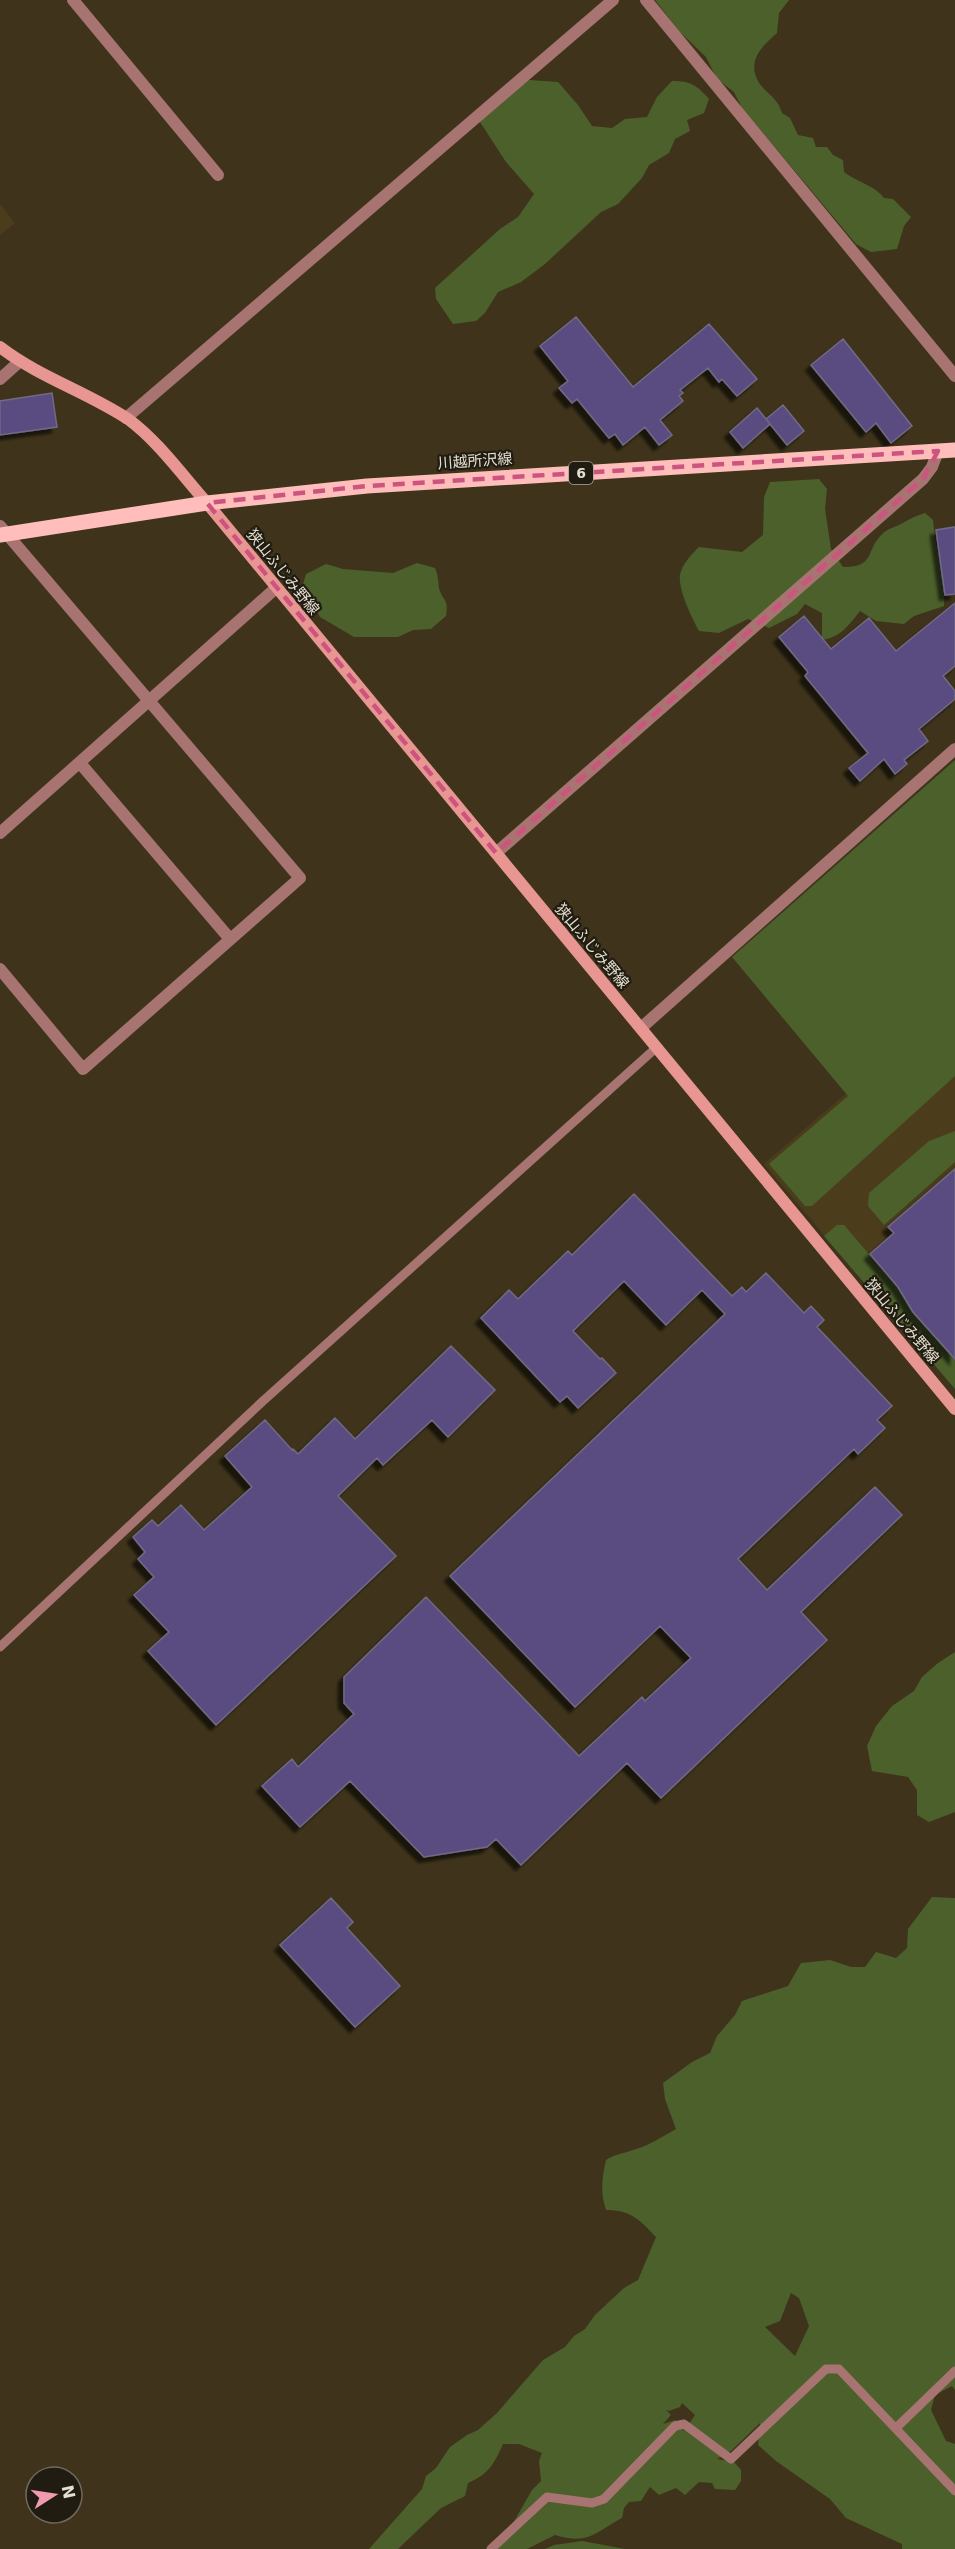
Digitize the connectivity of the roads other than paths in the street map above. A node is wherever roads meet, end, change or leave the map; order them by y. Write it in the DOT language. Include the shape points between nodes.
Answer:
graph roads {
  1 [pos="73,0"];
  2 [pos="614,0"];
  3 [pos="646,0"];
  4 [pos="218,175"];
  5 [pos="0,347"];
  6 [pos="19,362"];
  7 [pos="955,376"];
  8 [pos="0,379"];
  9 [pos="126,418"];
  10 [pos="955,450"];
  11 [pos="938,451"];
  12 [pos="207,503"];
  13 [pos="2,531"];
  14 [pos="276,588"];
  15 [pos="149,700"];
  16 [pos="955,749"];
  17 [pos="80,763"];
  18 [pos="0,833"];
  19 [pos="496,853"];
  20 [pos="230,939"];
  21 [pos="0,969"];
  22 [pos="641,1028"];
  23 [pos="657,1047"];
  24 [pos="955,1408"];
  25 [pos="0,1647"];
  26 [pos="955,2371"];
  27 [pos="896,2428"];
  28 [pos="955,2491"];
  29 [pos="492,2549"];
  1 -- 4 [label="street"];
  2 -- 9 [label="street"];
  3 -- 7 [label="street"];
  5 -- 6 [label="main road, 狭山ふじみ野線"];
  6 -- 8 [label="street"];
  6 -- 9 [label="main road, 狭山ふじみ野線"];
  9 -- 12 [label="main road, 狭山ふじみ野線"];
  10 -- 11 [label="main road, 川越所沢線 / 6"];
  11 -- 12 [label="main road, 川越所沢線 / 6" via="367,486"];
  11 -- 19 [label="street" via="922,479"];
  12 -- 13 [label="main road, 川越所沢線 / 6"];
  12 -- 14 [label="main road, 狭山ふじみ野線"];
  13 -- 15 [label="street"];
  14 -- 15 [label="street"];
  14 -- 19 [label="main road, 狭山ふじみ野線"];
  15 -- 17 [label="street"];
  15 -- 20 [label="street" via="300,879"];
  16 -- 22 [label="street"];
  17 -- 18 [label="street"];
  17 -- 20 [label="street"];
  19 -- 22 [label="main road, 狭山ふじみ野線"];
  20 -- 21 [label="street" via="83,1069"];
  22 -- 23 [label="main road, 狭山ふじみ野線"];
  23 -- 24 [label="main road, 狭山ふじみ野線"];
  23 -- 25 [label="lane" via="263,1401"];
  26 -- 27 [label="lane"];
  27 -- 28 [label="lane"];
  27 -- 29 [label="lane" via="839,2369 826,2369 731,2459 684,2424 675,2426 604,2499 592,2503 547,2497"];
}
